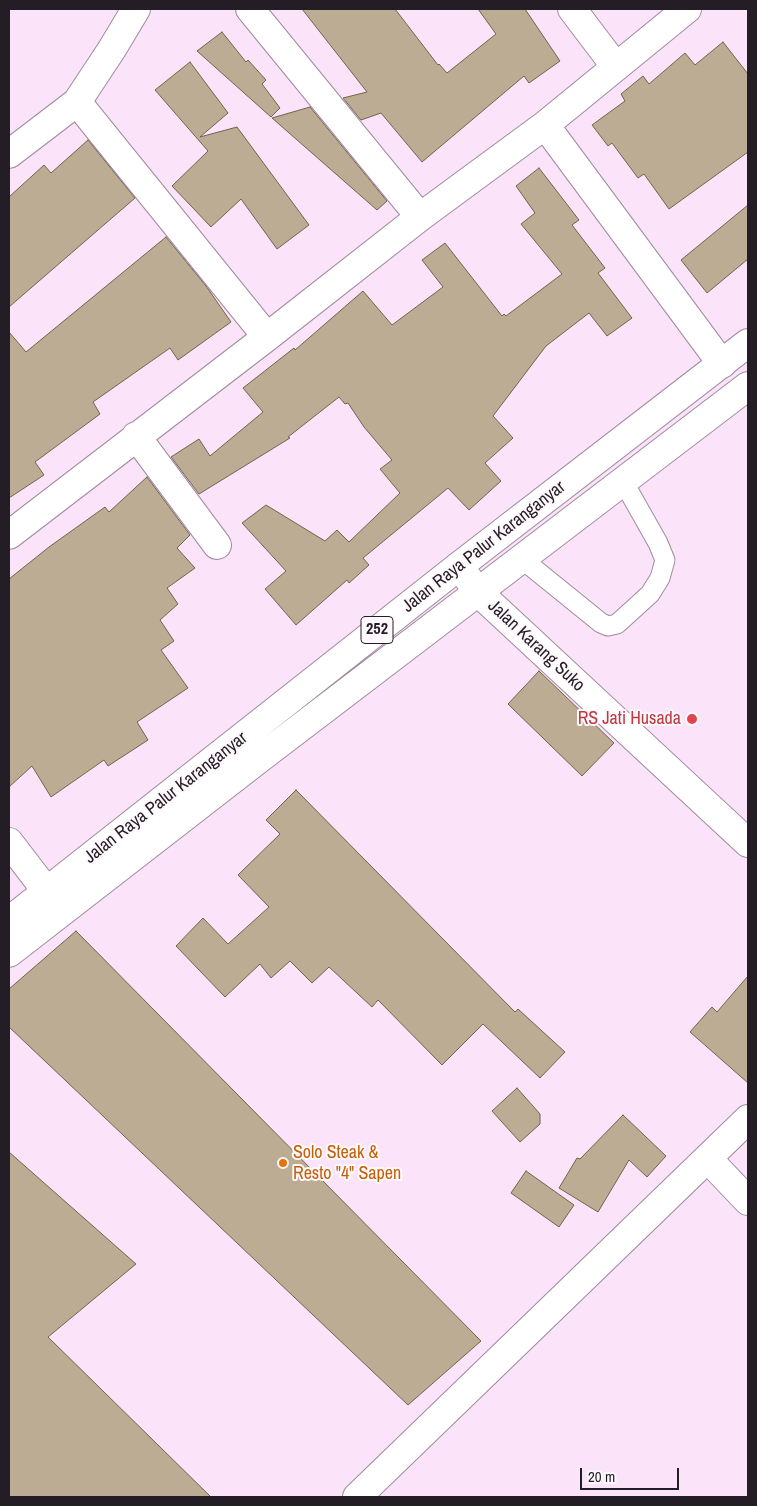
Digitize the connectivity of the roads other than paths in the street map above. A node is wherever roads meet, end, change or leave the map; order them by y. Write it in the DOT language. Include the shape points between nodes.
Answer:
graph roads {
  1 [pos="136,9"];
  2 [pos="250,9"];
  3 [pos="572,9"];
  4 [pos="687,9"];
  5 [pos="616,66"];
  6 [pos="77,102"];
  7 [pos="545,125"];
  8 [pos="9,154"];
  9 [pos="420,217"];
  10 [pos="268,337"];
  11 [pos="748,343"];
  12 [pos="722,364"];
  13 [pos="748,386"];
  14 [pos="136,436"];
  15 [pos="623,481"];
  16 [pos="9,535"];
  17 [pos="217,545"];
  18 [pos="522,559"];
  19 [pos="459,566"];
  20 [pos="478,592"];
  21 [pos="9,842"];
  22 [pos="748,843"];
  23 [pos="54,902"];
  24 [pos="9,920"];
  25 [pos="9,953"];
  26 [pos="748,1119"];
  27 [pos="708,1159"];
  28 [pos="748,1202"];
  29 [pos="357,1497"];
  1 -- 6 [label="street"];
  2 -- 9 [label="street"];
  3 -- 5 [label="street"];
  4 -- 5 [label="street"];
  5 -- 7 [label="street"];
  6 -- 8 [label="street"];
  6 -- 10 [label="street"];
  7 -- 9 [label="street"];
  7 -- 12 [label="street"];
  9 -- 10 [label="street"];
  10 -- 14 [label="street"];
  11 -- 12 [label="street, Jalan Raya Palur Karanganyar / 252"];
  12 -- 19 [label="street, Jalan Raya Palur Karanganyar / 252"];
  13 -- 15 [label="street, Jalan Raya Palur Karanganyar / 252"];
  14 -- 16 [label="street"];
  14 -- 17 [label="street"];
  15 -- 18 [label="street, Jalan Raya Palur Karanganyar / 252"];
  15 -- 18 [label="lane" via="665,560 660,578 650,594 617,624 608,626 601,623"];
  18 -- 20 [label="street, Jalan Raya Palur Karanganyar / 252"];
  19 -- 20 [label="street, Jalan Karang Suko"];
  19 -- 23 [label="street, Jalan Raya Palur Karanganyar / 252"];
  20 -- 22 [label="street, Jalan Karang Suko"];
  20 -- 23 [label="street, Jalan Raya Palur Karanganyar / 252"];
  21 -- 23 [label="street"];
  23 -- 24 [label="street, Jalan Raya Palur Karanganyar / 252"];
  23 -- 25 [label="street, Jalan Raya Palur Karanganyar / 252"];
  26 -- 27 [label="street"];
  27 -- 28 [label="street"];
  27 -- 29 [label="street"];
}
